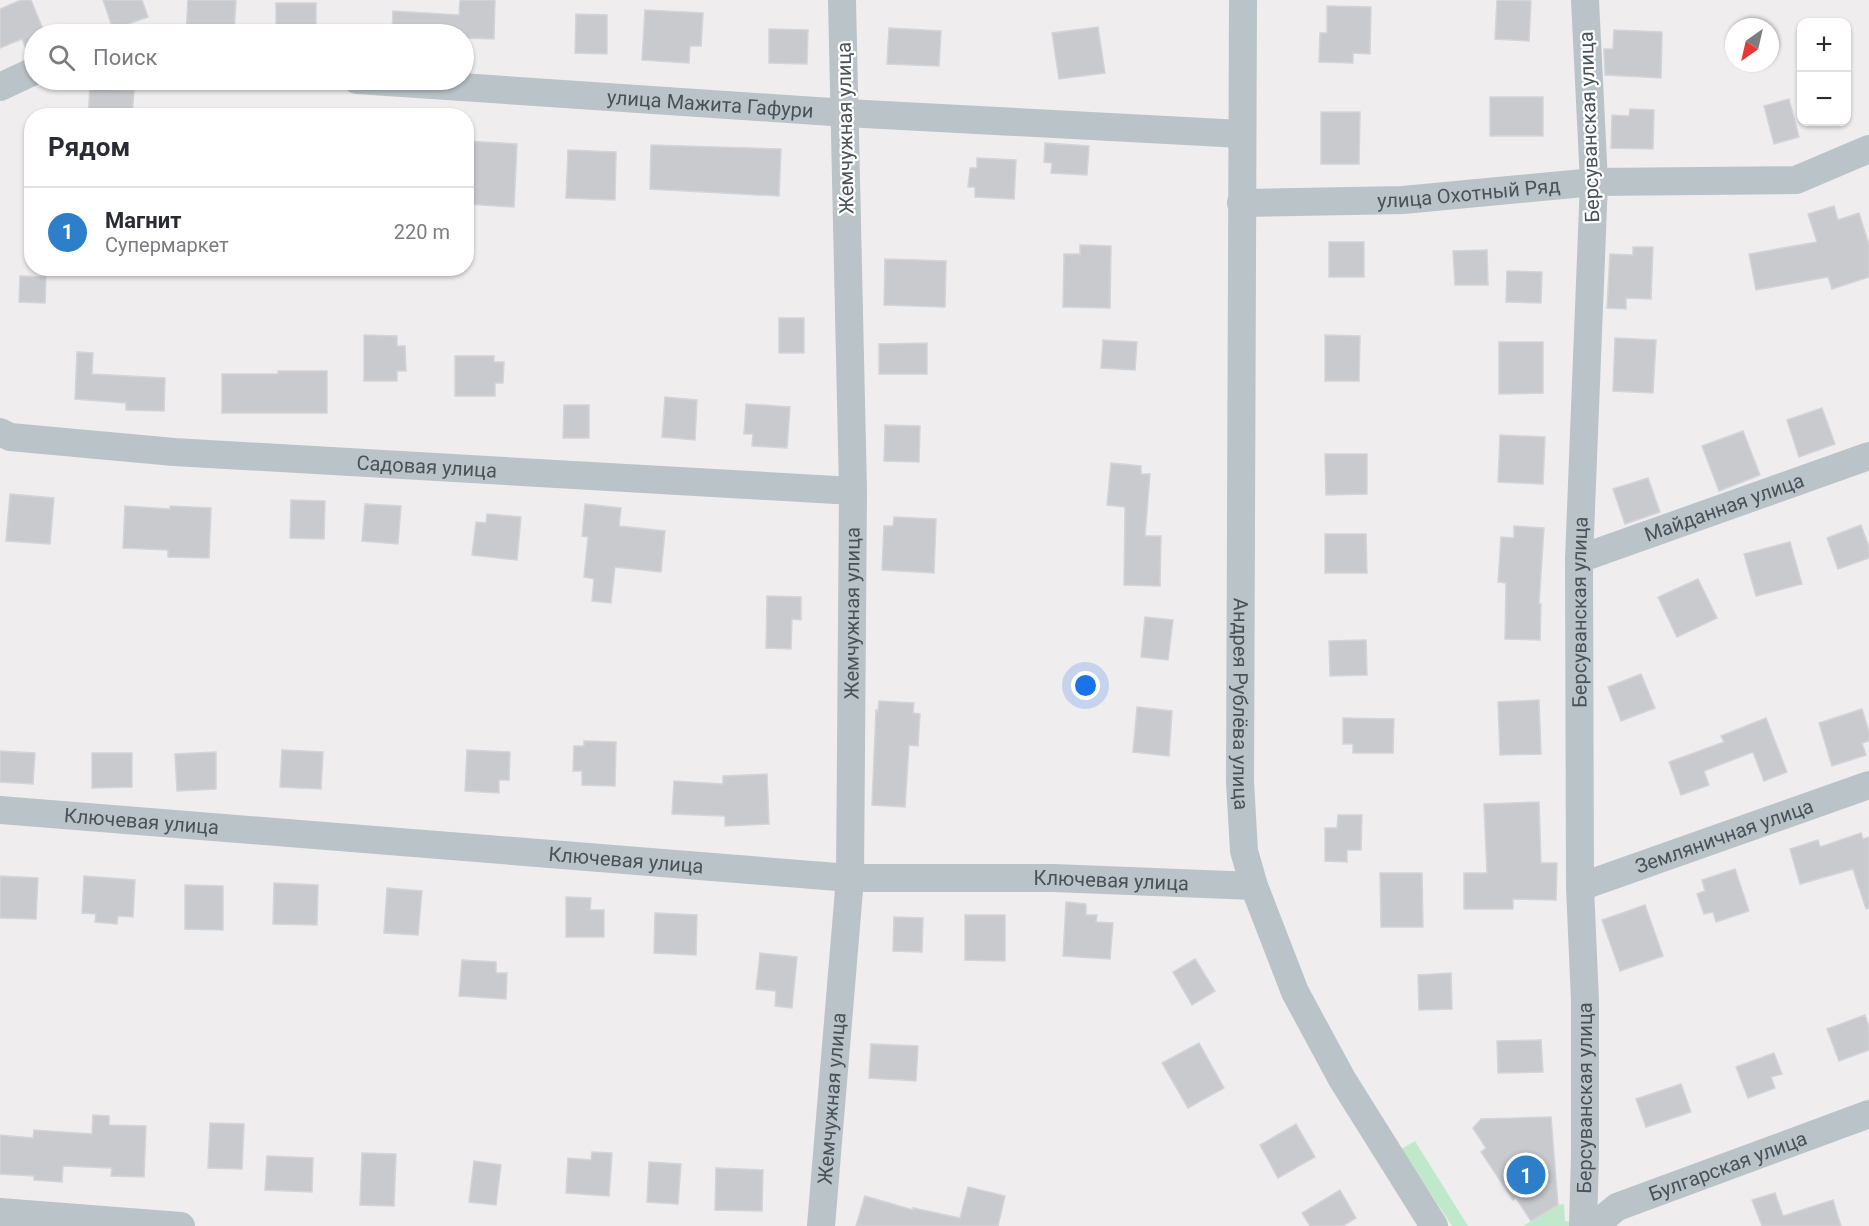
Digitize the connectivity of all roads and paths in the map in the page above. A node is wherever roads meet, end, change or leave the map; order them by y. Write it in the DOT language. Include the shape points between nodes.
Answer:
graph roads {
  1 [pos="842,0"];
  2 [pos="1243,0"];
  3 [pos="1585,0"];
  4 [pos="24,76"];
  5 [pos="0,87"];
  6 [pos="474,88"];
  7 [pos="846,112"];
  8 [pos="1242,134"];
  9 [pos="1869,149"];
  10 [pos="1594,182"];
  11 [pos="1241,202"];
  12 [pos="0,432"];
  13 [pos="1869,456"];
  14 [pos="854,490"];
  15 [pos="1579,559"];
  16 [pos="1869,785"];
  17 [pos="0,810"];
  18 [pos="850,878"];
  19 [pos="1254,886"];
  20 [pos="1580,887"];
  21 [pos="1869,1114"];
  22 [pos="0,1212"];
  23 [pos="181,1226"];
  24 [pos="821,1226"];
  25 [pos="1434,1226"];
  26 [pos="1583,1226"];
  27 [pos="1594,1226"];
  1 -- 7 [label="street, Жемчужная улица"];
  2 -- 8 [label="street, Андрея Рублёва улица"];
  3 -- 10 [label="street, Берсуванская улица"];
  4 -- 5 [label="street"];
  6 -- 7 [label="street, улица Мажита Гафури"];
  7 -- 8 [label="street, улица Мажита Гафури"];
  7 -- 14 [label="street, Жемчужная улица"];
  8 -- 11 [label="street, Андрея Рублёва улица"];
  9 -- 10 [label="street, улица Охотный Ряд" via="1796,180"];
  10 -- 11 [label="street, улица Охотный Ряд" via="1403,200"];
  10 -- 15 [label="street, Берсуванская улица"];
  11 -- 19 [label="street, Андрея Рублёва улица" via="1240,782 1244,851"];
  12 -- 14 [label="street, Садовая улица" via="10,437 174,452"];
  13 -- 15 [label="street, Майданная улица"];
  14 -- 18 [label="street, Жемчужная улица"];
  15 -- 20 [label="street, Берсуванская улица"];
  16 -- 20 [label="street, Земляничная улица"];
  17 -- 18 [label="street, Ключевая улица"];
  18 -- 19 [label="street, Ключевая улица" via="1054,878"];
  18 -- 24 [label="street, Жемчужная улица"];
  19 -- 25 [label="street, Андрея Рублёва улица" via="1295,992 1342,1079"];
  20 -- 26 [label="street, Берсуванская улица" via="1585,1001"];
  21 -- 27 [label="street, Булгарская улица" via="1617,1207"];
  22 -- 23 [label="street"];
}
